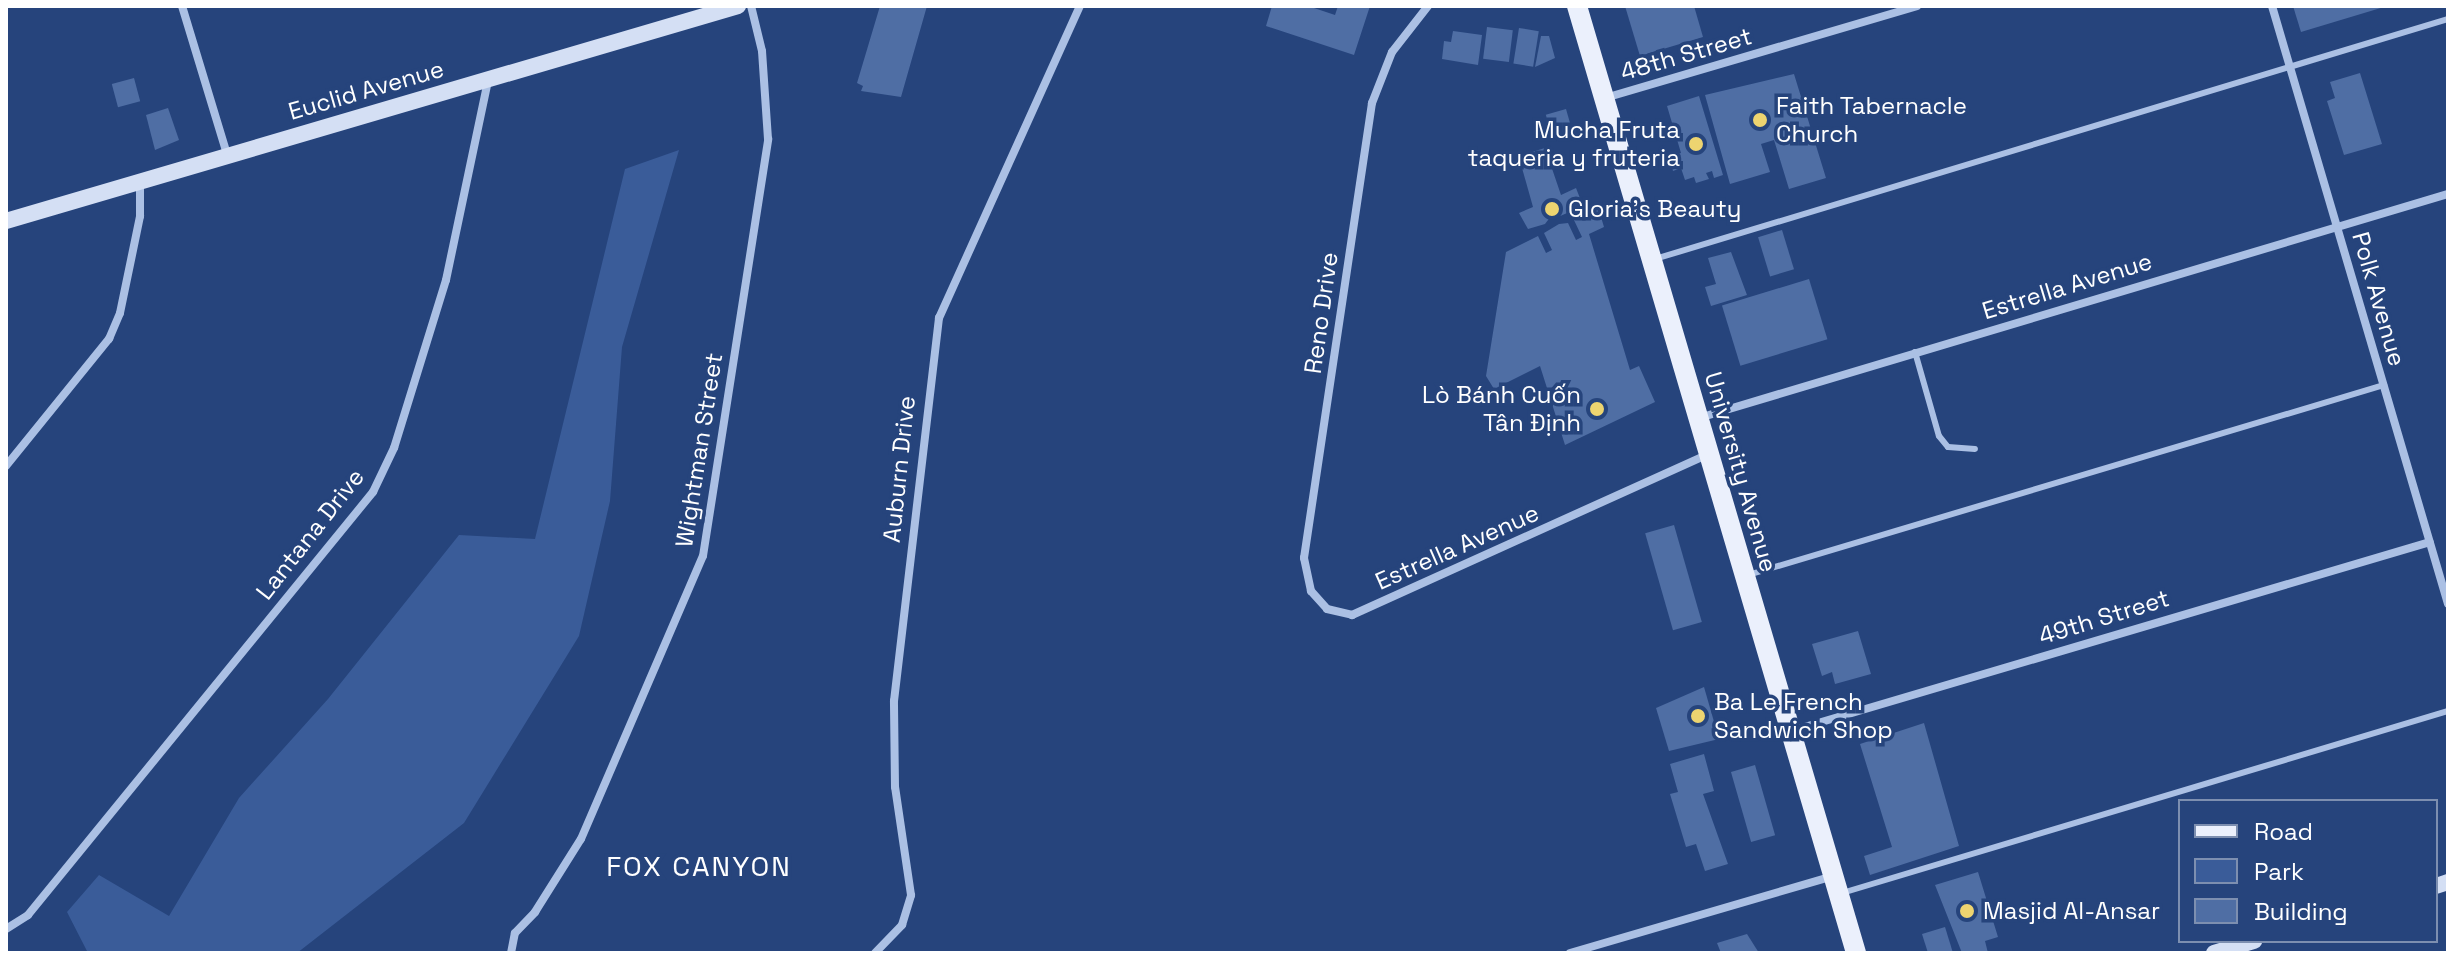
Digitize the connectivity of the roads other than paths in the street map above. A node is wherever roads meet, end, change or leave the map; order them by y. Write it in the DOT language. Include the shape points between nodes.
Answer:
graph roads {
  1 [pos="182,6"];
  2 [pos="738,6"];
  3 [pos="751,6"];
  4 [pos="1080,6"];
  5 [pos="1428,6"];
  6 [pos="1577,6"];
  7 [pos="1917,6"];
  8 [pos="2272,6"];
  9 [pos="2448,19"];
  10 [pos="2290,66"];
  11 [pos="488,81"];
  12 [pos="1604,98"];
  13 [pos="227,154"];
  14 [pos="140,181"];
  15 [pos="2448,194"];
  16 [pos="6,221"];
  17 [pos="2337,227"];
  18 [pos="1652,260"];
  19 [pos="1915,352"];
  20 [pos="2384,385"];
  21 [pos="1698,418"];
  22 [pos="1975,449"];
  23 [pos="1708,454"];
  24 [pos="6,466"];
  25 [pos="2430,542"];
  26 [pos="1745,576"];
  27 [pos="2448,604"];
  28 [pos="1352,615"];
  29 [pos="2448,711"];
  30 [pos="1791,731"];
  31 [pos="1836,885"];
  32 [pos="6,929"];
  33 [pos="2247,943"];
  34 [pos="511,953"];
  35 [pos="875,953"];
  36 [pos="1570,953"];
  37 [pos="1856,953"];
  38 [pos="2214,953"];
  1 -- 13 [label="street"];
  2 -- 11 [label="main road, Euclid Avenue"];
  3 -- 34 [label="street, Wightman Street" via="762,51 768,139 703,556 581,839 535,912 515,933"];
  4 -- 35 [label="street, Auburn Drive" via="939,318 894,701 895,787 911,895 902,925"];
  5 -- 28 [label="street, Reno Drive" via="1392,52 1372,103 1304,558 1307,580 1318,600 1327,609"];
  6 -- 12 [label="main road, University Avenue"];
  7 -- 12 [label="street, 48th Street"];
  8 -- 10 [label="street, Polk Avenue"];
  9 -- 10 [label="lane"];
  10 -- 17 [label="street, Polk Avenue"];
  10 -- 18 [label="lane"];
  11 -- 13 [label="main road, Euclid Avenue"];
  11 -- 32 [label="street, Lantana Drive" via="446,280 394,448 373,492 28,915"];
  12 -- 18 [label="main road, University Avenue"];
  13 -- 14 [label="main road, Euclid Avenue"];
  14 -- 16 [label="main road, Euclid Avenue"];
  14 -- 24 [label="street" via="140,216 120,313 109,339"];
  15 -- 17 [label="street, Estrella Avenue"];
  17 -- 19 [label="street, Estrella Avenue"];
  17 -- 20 [label="street, Polk Avenue"];
  18 -- 21 [label="main road, University Avenue"];
  19 -- 21 [label="street, Estrella Avenue"];
  19 -- 22 [label="lane" via="1939,436 1948,447"];
  20 -- 25 [label="street, Polk Avenue"];
  20 -- 26 [label="lane"];
  21 -- 23 [label="main road, University Avenue"];
  23 -- 26 [label="main road, University Avenue"];
  23 -- 28 [label="street, Estrella Avenue"];
  25 -- 27 [label="street, Polk Avenue"];
  25 -- 30 [label="street, 49th Street"];
  26 -- 30 [label="main road, University Avenue"];
  29 -- 31 [label="lane"];
  30 -- 31 [label="main road, University Avenue"];
  31 -- 36 [label="street"];
  31 -- 37 [label="main road, University Avenue"];
  33 -- 38 [label="main road"];
}
